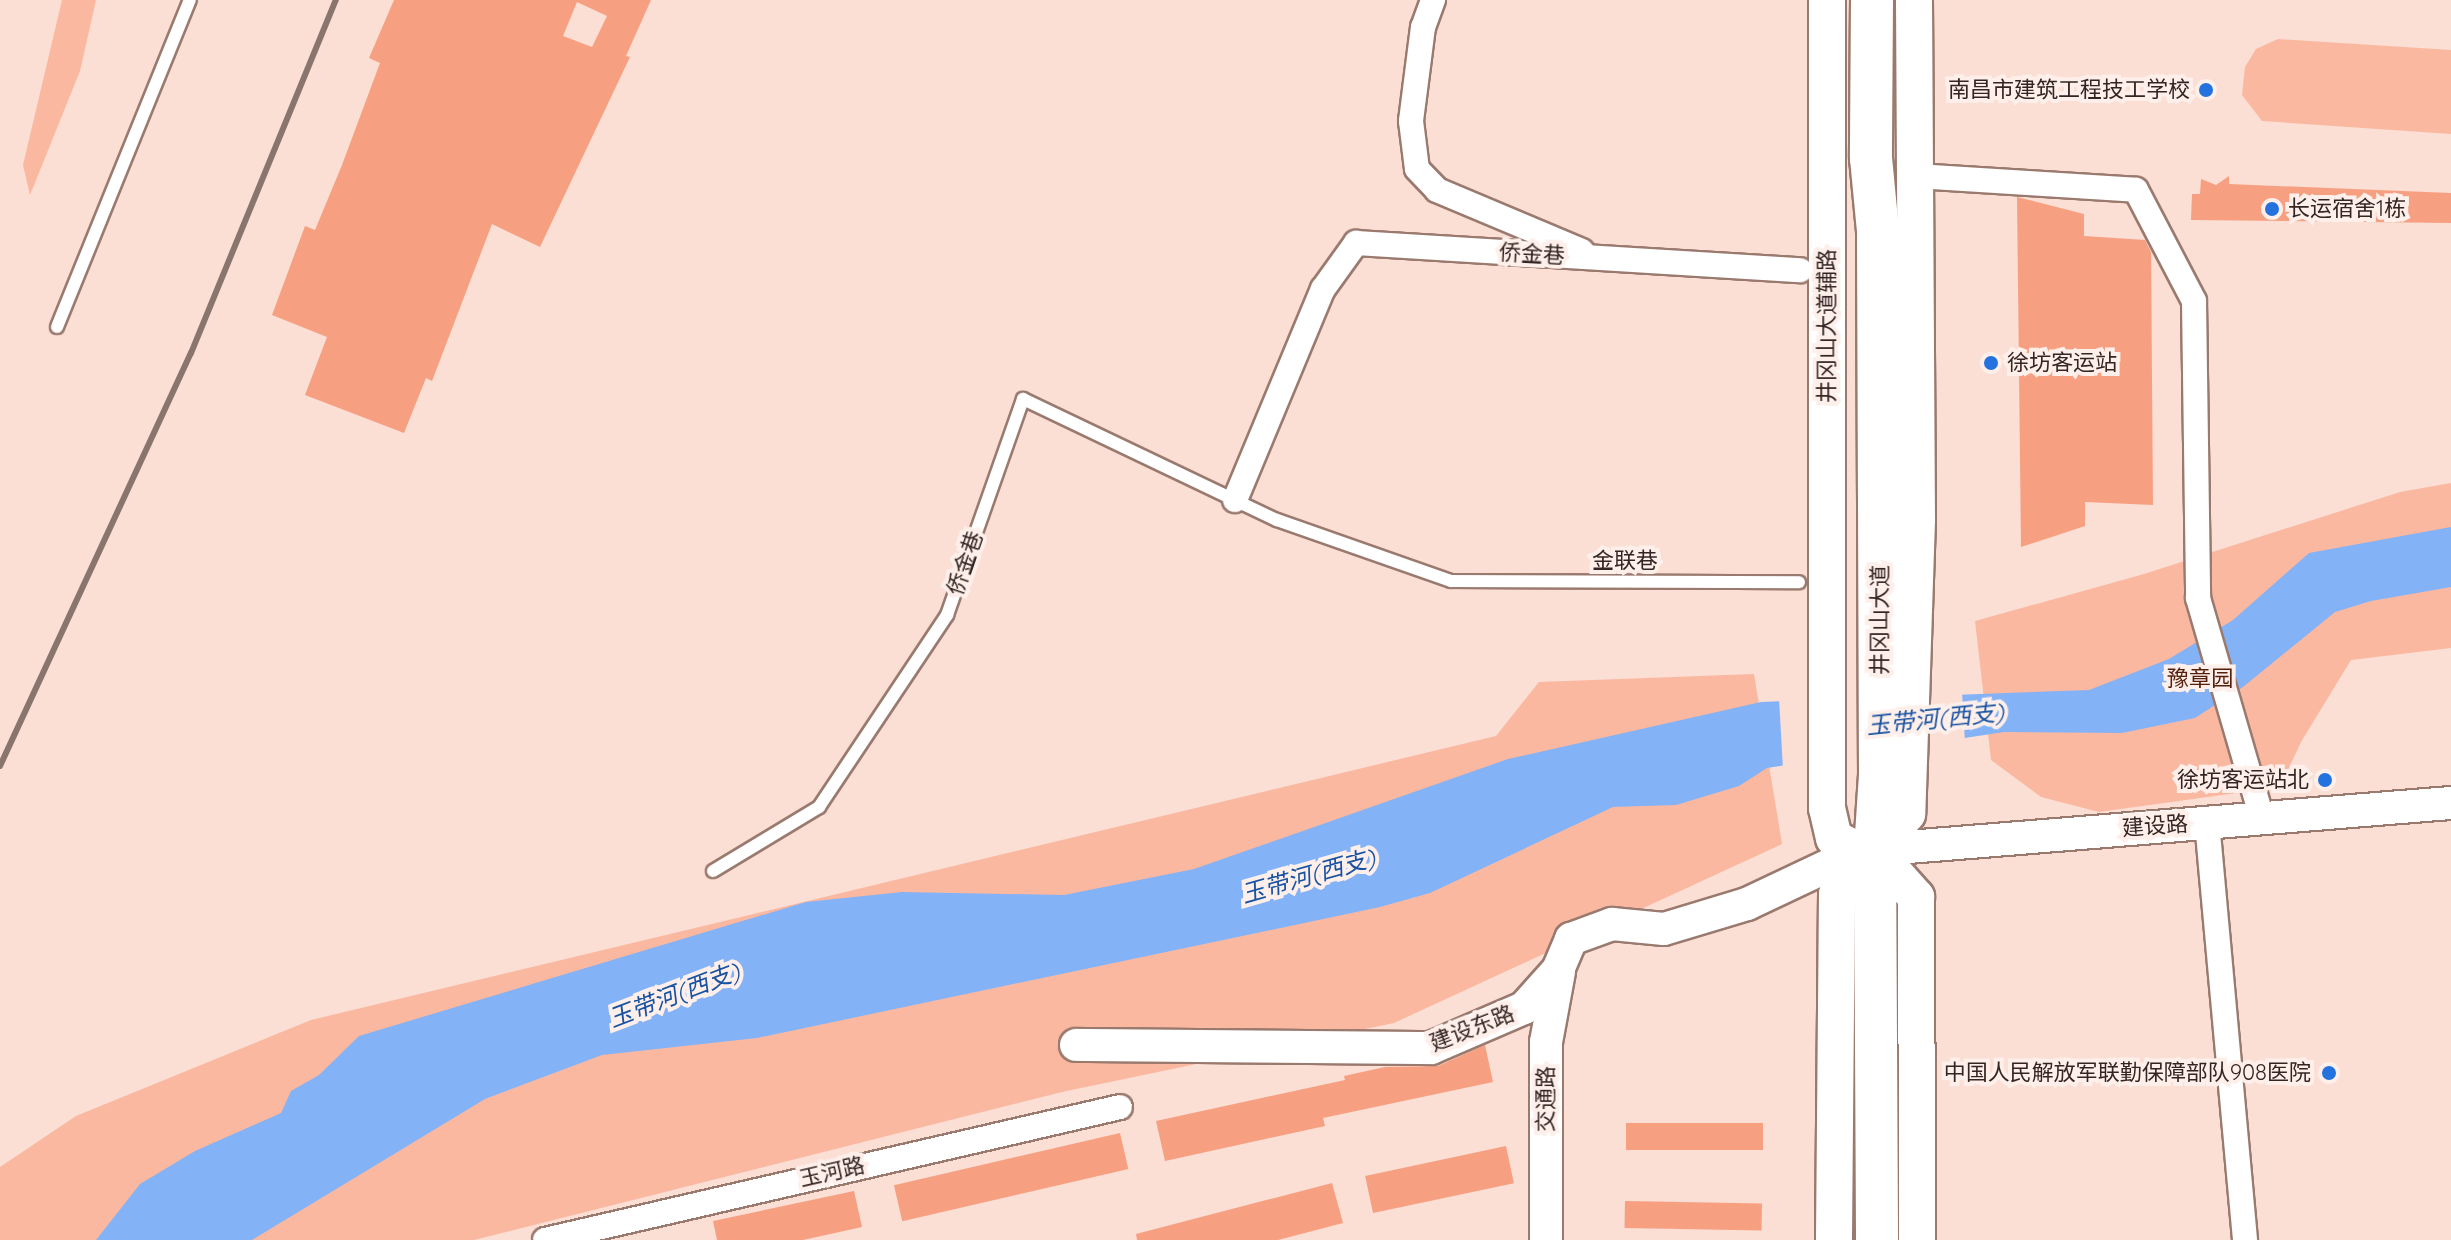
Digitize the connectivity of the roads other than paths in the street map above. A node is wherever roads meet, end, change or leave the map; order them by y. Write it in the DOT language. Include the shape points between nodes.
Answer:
graph roads {
  1 [pos="190,0"];
  2 [pos="1433,0"];
  3 [pos="1827,0"];
  4 [pos="1856,0"];
  5 [pos="1872,0"];
  6 [pos="1914,0"];
  7 [pos="1916,176"];
  8 [pos="1598,258"];
  9 [pos="1800,270"];
  10 [pos="57,327"];
  11 [pos="1235,500"];
  12 [pos="1451,581"];
  13 [pos="1799,582"];
  14 [pos="1871,675"];
  15 [pos="1883,783"];
  16 [pos="2451,803"];
  17 [pos="2262,818"];
  18 [pos="2207,822"];
  19 [pos="1867,851"];
  20 [pos="713,871"];
  21 [pos="1562,961"];
  22 [pos="1076,1045"];
  23 [pos="1120,1107"];
  24 [pos="545,1240"];
  25 [pos="1546,1240"];
  26 [pos="1834,1240"];
  27 [pos="1858,1240"];
  28 [pos="1877,1240"];
  29 [pos="1917,1240"];
  30 [pos="2245,1240"];
  1 -- 10 [label="lane"];
  2 -- 8 [label="street" via="1423,27 1411,121 1417,169 1437,190"];
  3 -- 19 [label="main road, 井冈山大道辅路" via="1827,808 1834,838"];
  4 -- 14 [label="highway, 井冈山大道" via="1856,232 1863,307"];
  5 -- 14 [label="highway, 井冈山大道" via="1871,158 1878,231"];
  6 -- 7 [label="main road"];
  7 -- 15 [label="main road" via="1913,644"];
  7 -- 17 [label="street" via="2136,190 2194,301 2201,609"];
  8 -- 9 [label="street, 侨金巷"];
  8 -- 11 [label="street, 侨金巷" via="1356,243 1323,289"];
  11 -- 12 [label="lane, 侨金巷"];
  11 -- 20 [label="lane, 侨金巷" via="1023,399 947,615 819,807"];
  12 -- 13 [label="lane, 金联巷"];
  14 -- 15 [label="highway, 井冈山大道"];
  15 -- 19 [label="highway, 井冈山大道"];
  16 -- 17 [label="street, 建设路"];
  17 -- 18 [label="street, 建设路"];
  18 -- 19 [label="street, 建设路"];
  18 -- 30 [label="street"];
  19 -- 21 [label="street, 建设东路" via="1747,904 1664,929 1612,924 1571,939"];
  19 -- 26 [label="main road" via="1837,894"];
  19 -- 27 [label="highway, 井冈山大道"];
  19 -- 28 [label="highway, 井冈山大道"];
  19 -- 29 [label="main road" via="1916,897"];
  21 -- 22 [label="street, 建设东路" via="1524,1008 1431,1048"];
  21 -- 25 [label="street, 交通路" via="1546,1042"];
  23 -- 24 [label="street, 玉河路"];
}
